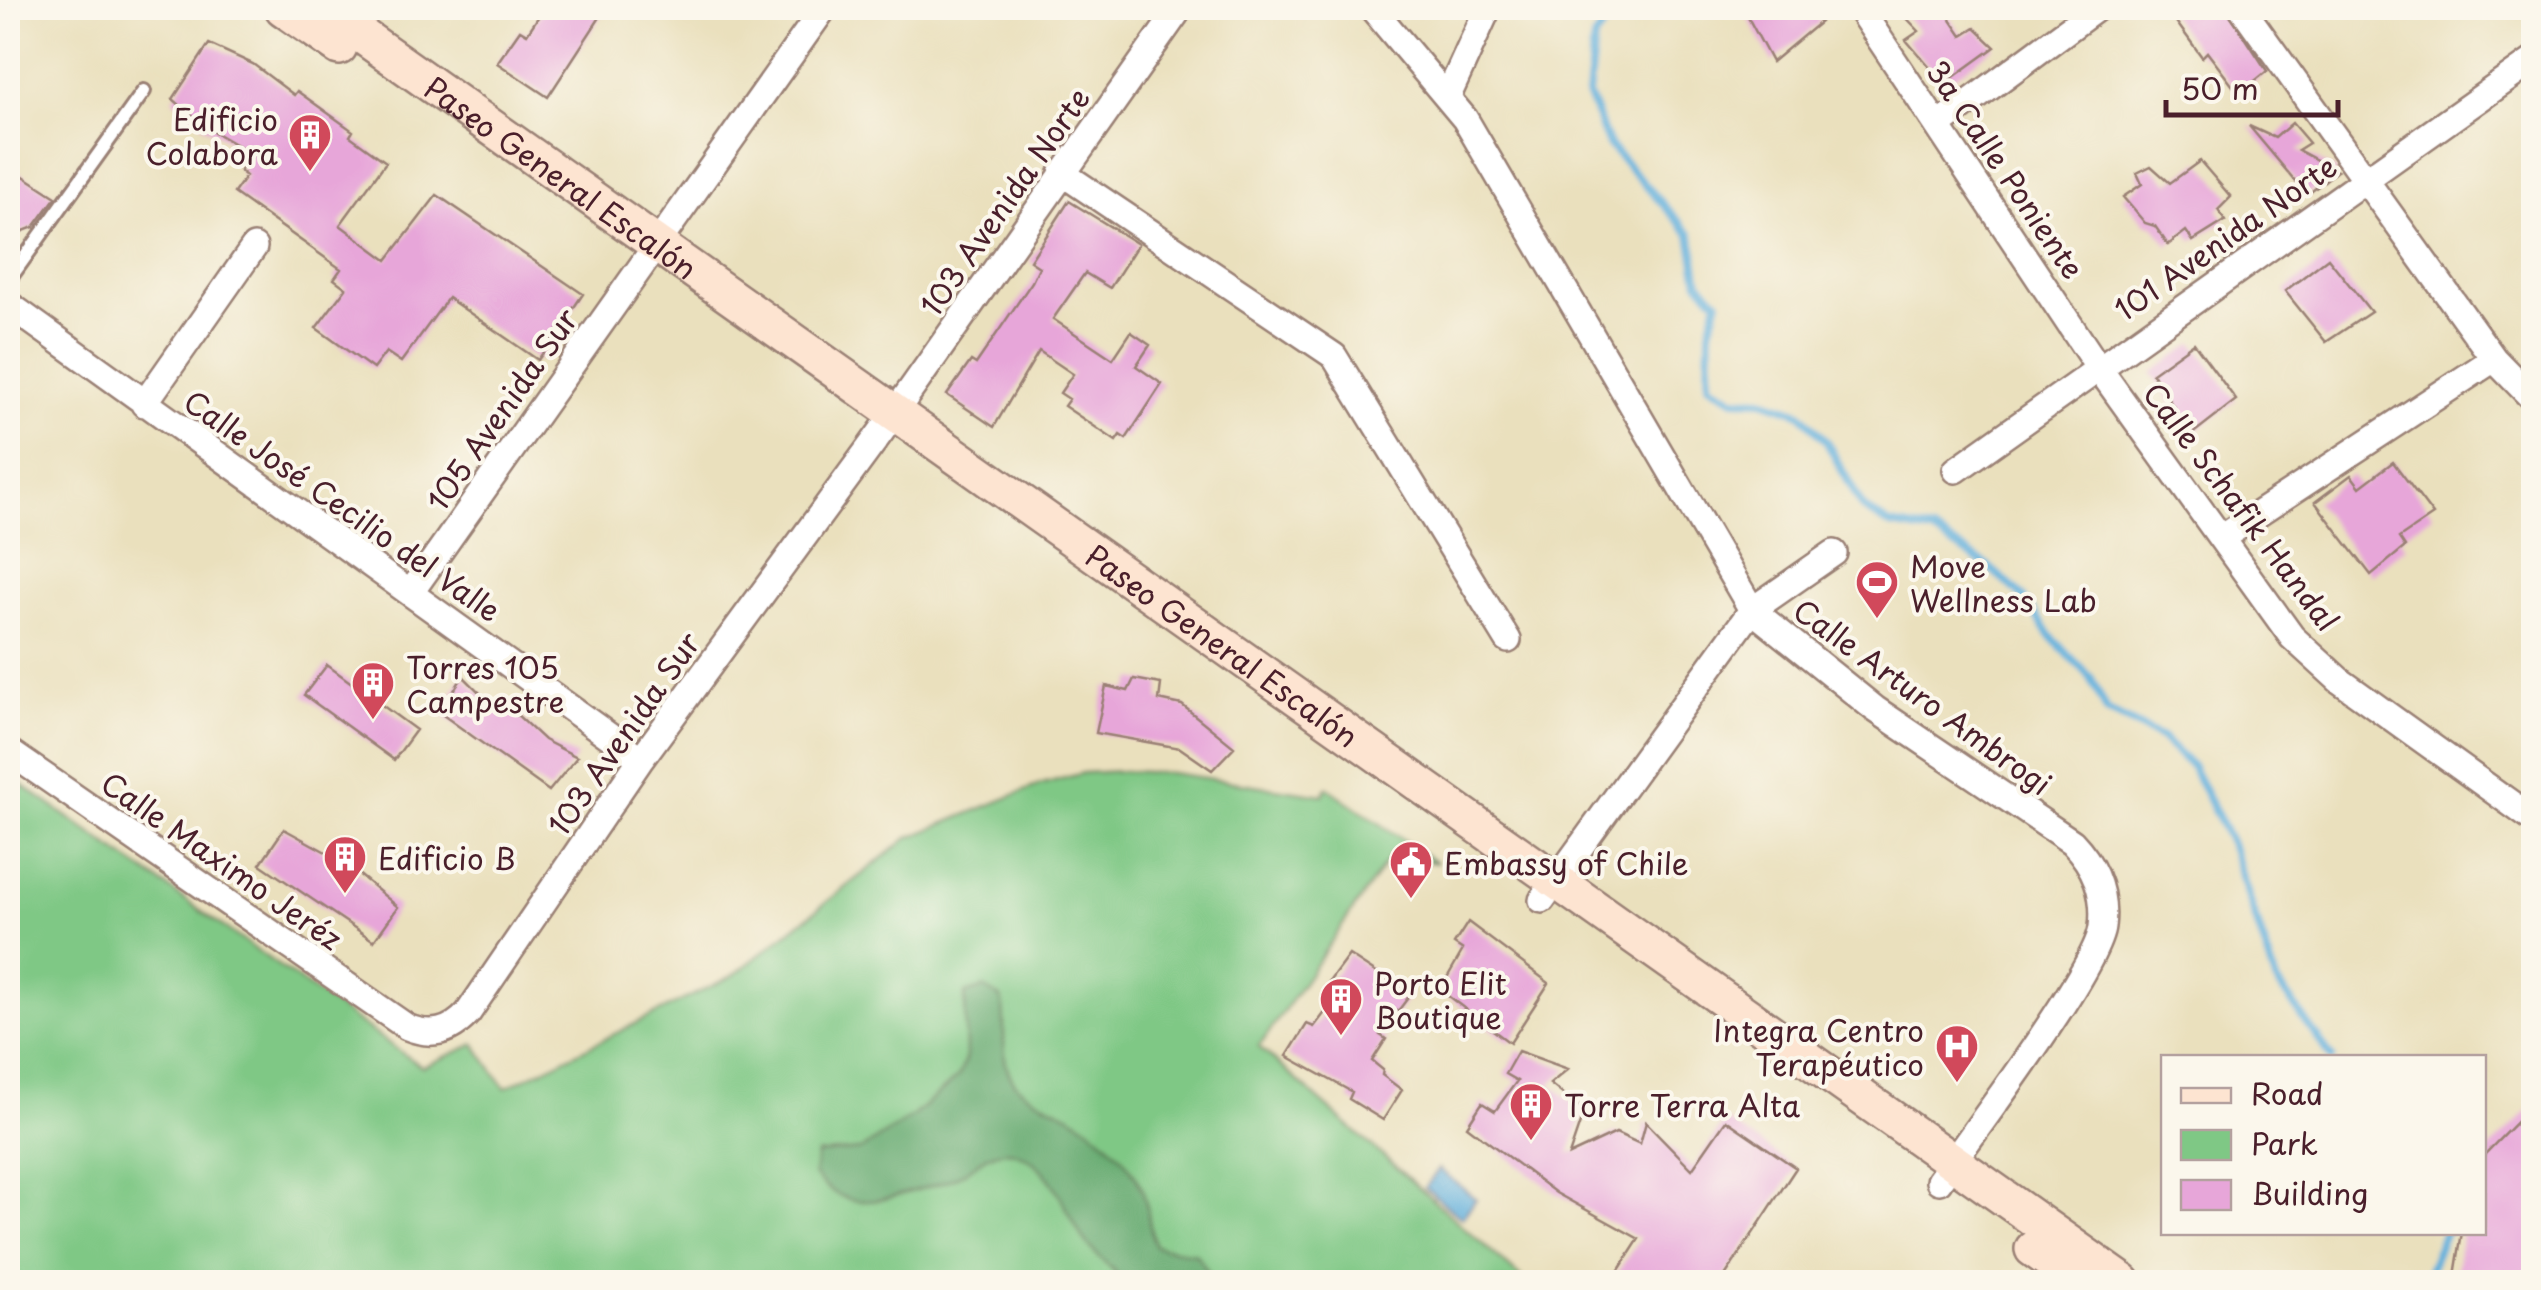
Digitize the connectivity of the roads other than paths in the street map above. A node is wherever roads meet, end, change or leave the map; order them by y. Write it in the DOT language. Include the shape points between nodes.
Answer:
graph roads {
  1 [pos="283,8"];
  2 [pos="322,8"];
  3 [pos="824,8"];
  4 [pos="1180,8"];
  5 [pos="1372,8"];
  6 [pos="1488,8"];
  7 [pos="1858,8"];
  8 [pos="2097,8"];
  9 [pos="2242,8"];
  10 [pos="2534,60"];
  11 [pos="144,91"];
  12 [pos="1448,96"];
  13 [pos="1939,125"];
  14 [pos="1062,173"];
  15 [pos="2363,178"];
  16 [pos="254,247"];
  17 [pos="650,254"];
  18 [pos="8,281"];
  19 [pos="8,304"];
  20 [pos="2494,359"];
  21 [pos="2098,366"];
  22 [pos="2534,400"];
  23 [pos="144,404"];
  24 [pos="888,423"];
  25 [pos="1956,470"];
  26 [pos="2223,537"];
  27 [pos="1834,553"];
  28 [pos="411,592"];
  29 [pos="1752,610"];
  30 [pos="1508,640"];
  31 [pos="8,751"];
  32 [pos="641,759"];
  33 [pos="2534,820"];
  34 [pos="1549,890"];
  35 [pos="400,1022"];
  36 [pos="1945,1172"];
  37 [pos="2080,1282"];
  38 [pos="2123,1282"];
  1 -- 17 [label="street, Paseo General Escalón"];
  2 -- 17 [label="street, Paseo General Escalón"];
  3 -- 17 [label="street, 105 Avenida Sur"];
  4 -- 14 [label="street, 103 Avenida Norte"];
  5 -- 12 [label="street, Calle Arturo Ambrogi"];
  6 -- 12 [label="street"];
  7 -- 13 [label="street, 3a Calle Poniente"];
  8 -- 13 [label="street"];
  9 -- 15 [label="street"];
  10 -- 15 [label="street, 101 Avenida Norte"];
  11 -- 18 [label="lane"];
  12 -- 29 [label="street, Calle Arturo Ambrogi"];
  13 -- 21 [label="street, 3a Calle Poniente"];
  14 -- 24 [label="street, 103 Avenida Norte"];
  14 -- 30 [label="street" via="1334,356"];
  15 -- 20 [label="street"];
  15 -- 21 [label="street, 101 Avenida Norte"];
  16 -- 23 [label="street"];
  17 -- 24 [label="street, Paseo General Escalón"];
  17 -- 28 [label="street, 105 Avenida Sur"];
  19 -- 23 [label="street, Calle José Cecilio del Valle"];
  20 -- 22 [label="street"];
  20 -- 26 [label="street"];
  21 -- 25 [label="street, 101 Avenida Norte"];
  21 -- 26 [label="street, Calle Schafik Handal"];
  23 -- 28 [label="street, Calle José Cecilio del Valle"];
  24 -- 32 [label="street, 103 Avenida Sur"];
  24 -- 34 [label="street, Paseo General Escalón"];
  26 -- 33 [label="street, Calle Schafik Handal" via="2279,622 2322,666"];
  27 -- 29 [label="street"];
  28 -- 32 [label="street, Calle José Cecilio del Valle"];
  29 -- 34 [label="street"];
  29 -- 36 [label="street, Calle Arturo Ambrogi" via="1875,709 2072,842 2101,889 2102,930 2084,969"];
  31 -- 35 [label="street, Calle Maximo Jeréz"];
  32 -- 35 [label="street, 103 Avenida Sur" via="468,1013 434,1033"];
  34 -- 36 [label="street, Paseo General Escalón"];
  36 -- 37 [label="street, Paseo General Escalón"];
  36 -- 38 [label="street, Paseo General Escalón"];
}
